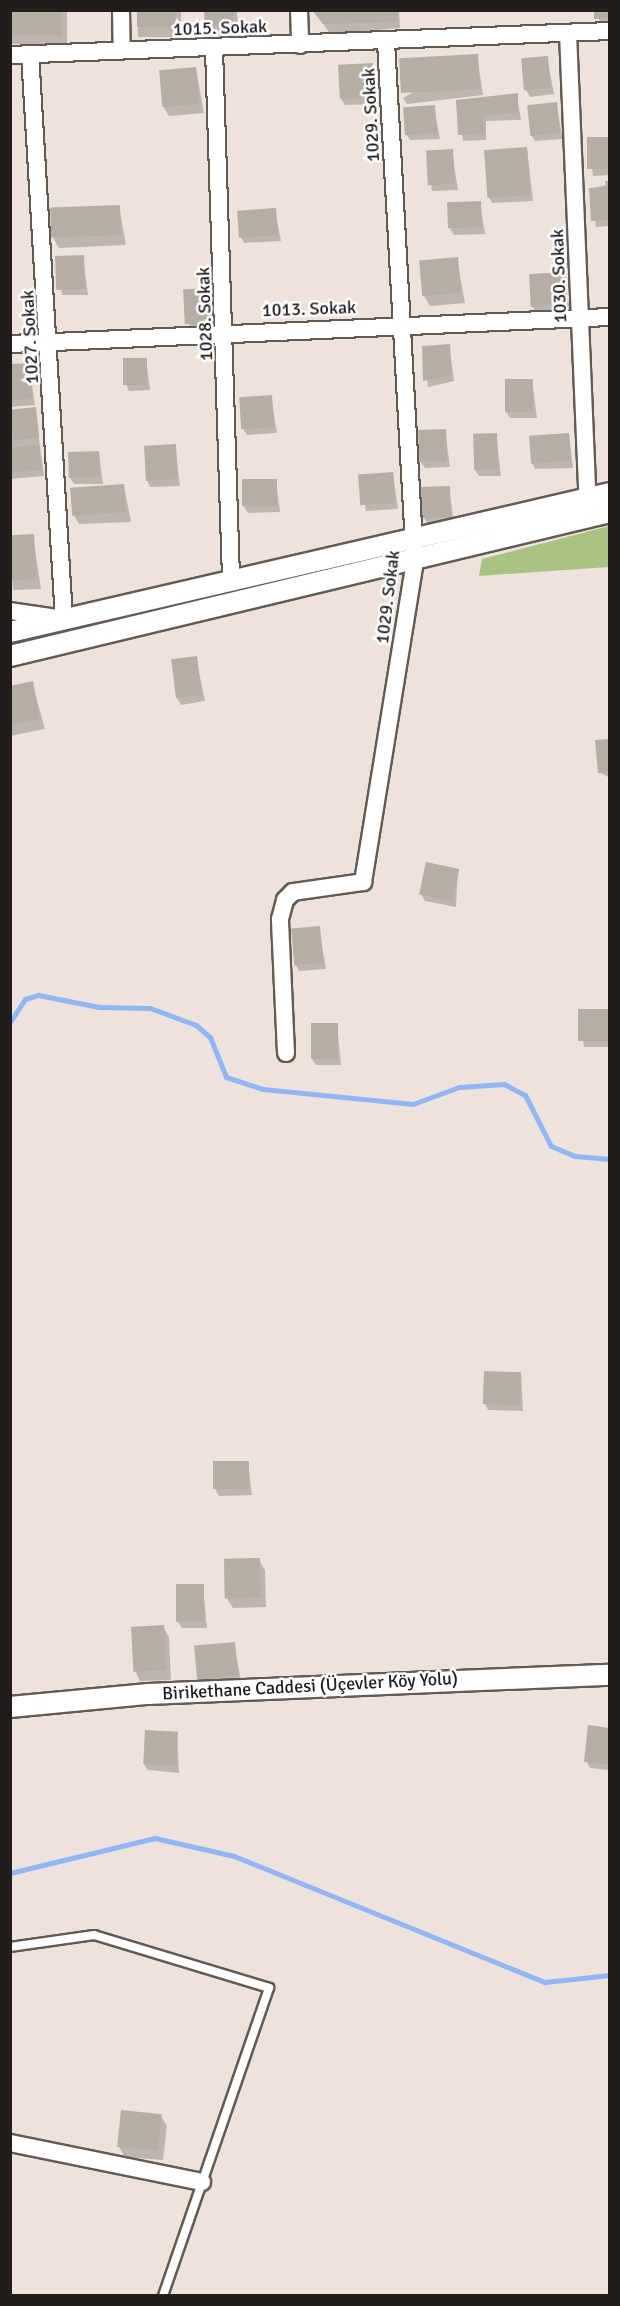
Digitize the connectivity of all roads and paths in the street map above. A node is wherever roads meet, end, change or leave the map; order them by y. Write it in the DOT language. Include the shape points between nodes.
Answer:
graph roads {
  1 [pos="121,10"];
  2 [pos="299,10"];
  3 [pos="609,31"];
  4 [pos="568,33"];
  5 [pos="386,41"];
  6 [pos="300,45"];
  7 [pos="214,49"];
  8 [pos="122,50"];
  9 [pos="30,54"];
  10 [pos="10,55"];
  11 [pos="609,317"];
  12 [pos="580,320"];
  13 [pos="403,325"];
  14 [pos="224,331"];
  15 [pos="50,343"];
  16 [pos="10,344"];
  17 [pos="609,493"];
  18 [pos="588,508"];
  19 [pos="609,512"];
  20 [pos="414,540"];
  21 [pos="415,562"];
  22 [pos="231,578"];
  23 [pos="10,611"];
  24 [pos="64,619"];
  25 [pos="10,632"];
  26 [pos="10,656"];
  27 [pos="285,1053"];
  28 [pos="609,1675"];
  29 [pos="10,1707"];
  30 [pos="10,1947"];
  31 [pos="10,2143"];
  32 [pos="202,2182"];
  33 [pos="163,2295"];
  1 -- 8 [label="street"];
  2 -- 6 [label="street"];
  3 -- 4 [label="street, 1015. Sokak"];
  4 -- 5 [label="street, 1015. Sokak"];
  4 -- 12 [label="street, 1030. Sokak"];
  5 -- 6 [label="street, 1015. Sokak"];
  5 -- 13 [label="street, 1029. Sokak"];
  6 -- 7 [label="street, 1015. Sokak"];
  7 -- 8 [label="street, 1015. Sokak"];
  7 -- 14 [label="street, 1028. Sokak"];
  8 -- 9 [label="street, 1015. Sokak"];
  9 -- 10 [label="street, 1015. Sokak"];
  9 -- 15 [label="street, 1027. Sokak"];
  11 -- 12 [label="street, 1013. Sokak"];
  12 -- 13 [label="street, 1013. Sokak"];
  12 -- 18 [label="street, 1030. Sokak"];
  13 -- 14 [label="street, 1013. Sokak"];
  13 -- 20 [label="street, 1029. Sokak"];
  14 -- 15 [label="street, 1013. Sokak"];
  14 -- 22 [label="street, 1028. Sokak"];
  15 -- 16 [label="street, 1013. Sokak"];
  15 -- 24 [label="street, 1027. Sokak"];
  17 -- 18 [label="street"];
  18 -- 19 [label="street"];
  18 -- 20 [label="street"];
  18 -- 21 [label="street"];
  20 -- 21 [label="street, 1029. Sokak"];
  20 -- 22 [label="street"];
  21 -- 26 [label="street"];
  21 -- 27 [label="street, 1029. Sokak" via="363,882 293,892 285,900 280,919"];
  22 -- 24 [label="street"];
  23 -- 24 [label="street"];
  24 -- 25 [label="street"];
  28 -- 29 [label="street, Birikethane Caddesi (Üçevler Köy Yolu)" via="148,1694"];
  30 -- 32 [label="lane" via="94,1935 269,1988"];
  31 -- 32 [label="street"];
  32 -- 33 [label="lane"];
}
